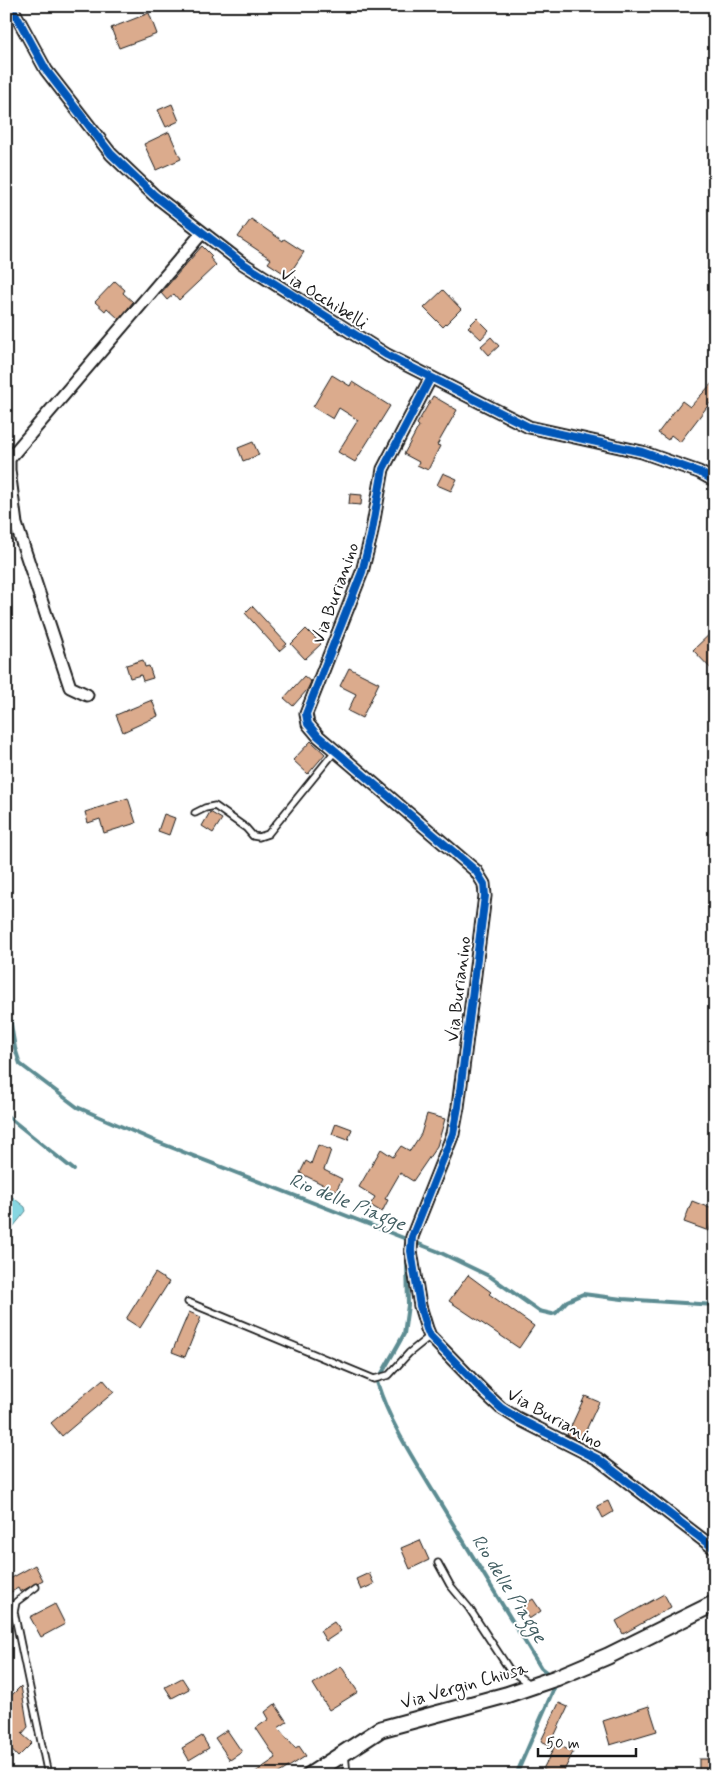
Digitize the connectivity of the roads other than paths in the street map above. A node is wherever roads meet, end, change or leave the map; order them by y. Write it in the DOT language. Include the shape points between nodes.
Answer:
graph roads {
  1 [pos="25,6"];
  2 [pos="12,8"];
  3 [pos="202,233"];
  4 [pos="430,379"];
  5 [pos="715,481"];
  6 [pos="87,695"];
  7 [pos="336,750"];
  8 [pos="195,813"];
  9 [pos="188,1302"];
  10 [pos="430,1336"];
  11 [pos="715,1550"];
  12 [pos="438,1563"];
  13 [pos="36,1587"];
  14 [pos="715,1603"];
  15 [pos="532,1686"];
  16 [pos="345,1752"];
  17 [pos="48,1775"];
  18 [pos="310,1775"];
  19 [pos="347,1775"];
  1 -- 2 [label="street"];
  2 -- 3 [label="street, Via Occhibelli" via="46,70 111,154 154,195"];
  3 -- 4 [label="street, Via Occhibelli" via="283,290"];
  3 -- 6 [label="street" via="10,458 16,524 70,687"];
  4 -- 5 [label="street, Via Occhibelli" via="529,427 642,452"];
  4 -- 7 [label="street, Via Burianino" via="383,469 362,572 306,714 308,724 318,736"];
  7 -- 8 [label="lane" via="268,834 252,836 215,806"];
  7 -- 10 [label="street, Via Burianino" via="476,872 484,884 453,1134 412,1237 411,1251 420,1306"];
  9 -- 10 [label="lane" via="374,1379 389,1376 409,1352"];
  10 -- 11 [label="street, Via Burianino" via="500,1408 598,1459"];
  12 -- 15 [label="lane" via="509,1669"];
  13 -- 17 [label="lane" via="16,1602 14,1612"];
  14 -- 15 [label="street, Via Vergin Chiusa" via="608,1656"];
  15 -- 16 [label="street, Via Vergin Chiusa" via="381,1729"];
  16 -- 18 [label="street, Via Vergin Chiusa"];
  16 -- 19 [label="lane"];
}
